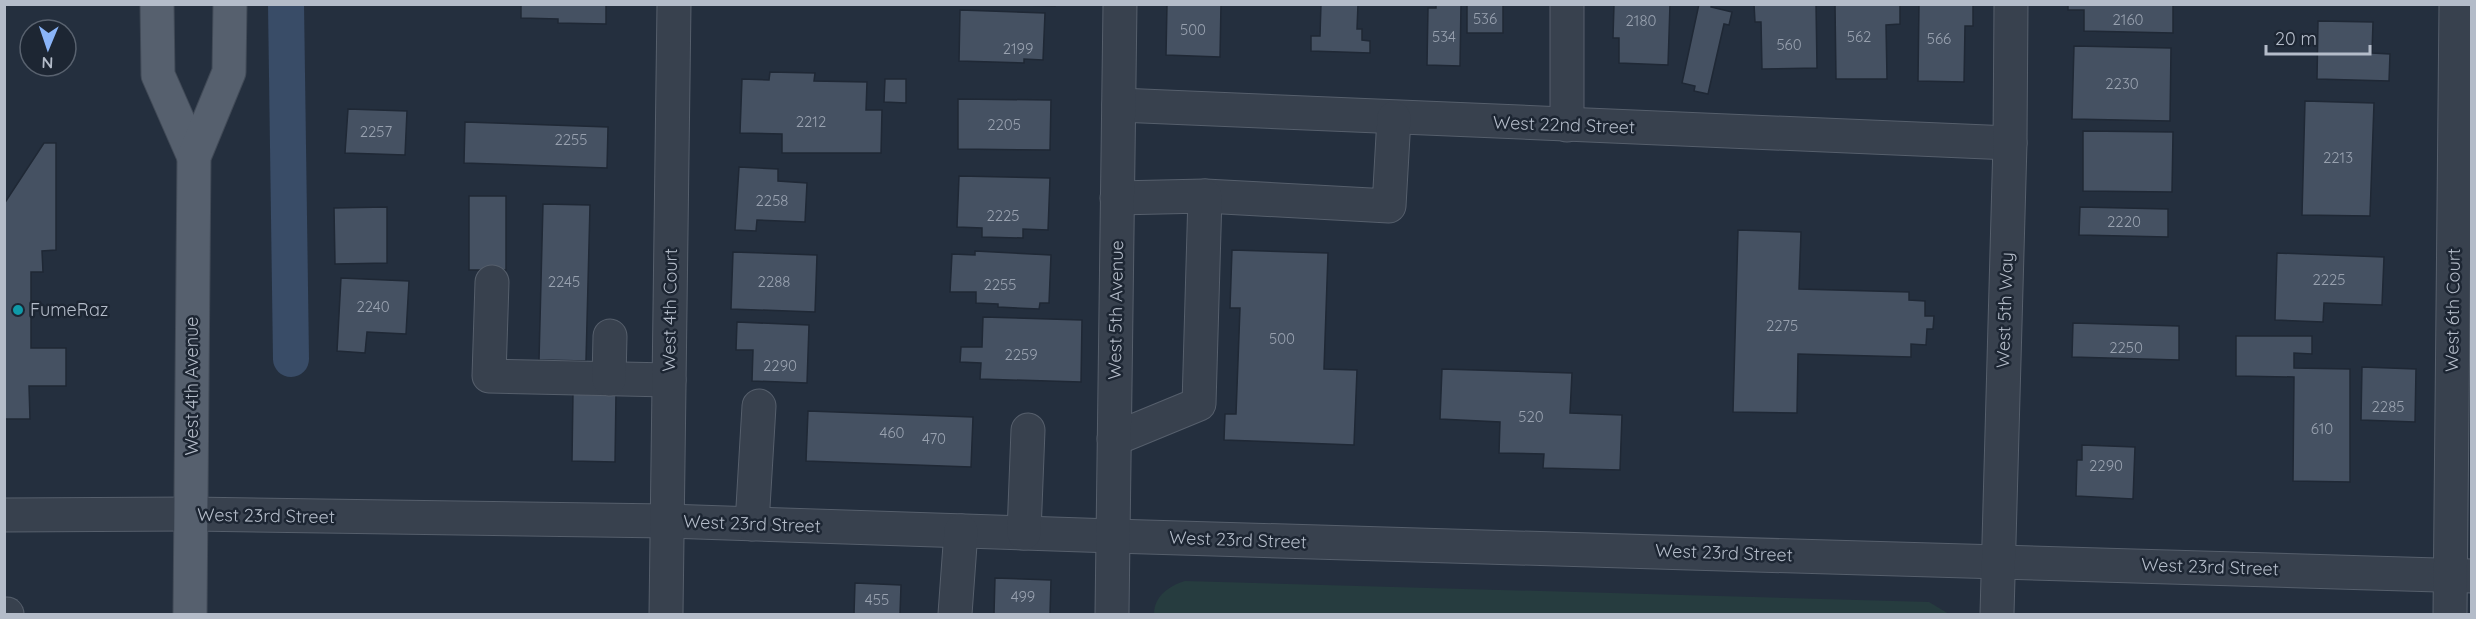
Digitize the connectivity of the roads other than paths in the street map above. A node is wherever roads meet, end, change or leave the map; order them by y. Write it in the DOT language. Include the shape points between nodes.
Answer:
graph roads {
  1 [pos="157,4"];
  2 [pos="230,4"];
  3 [pos="674,4"];
  4 [pos="1120,4"];
  5 [pos="1567,4"];
  6 [pos="2011,4"];
  7 [pos="2456,4"];
  8 [pos="1119,105"];
  9 [pos="1394,118"];
  10 [pos="1567,125"];
  11 [pos="2010,143"];
  12 [pos="194,157"];
  13 [pos="1205,196"];
  14 [pos="1118,198"];
  15 [pos="492,282"];
  16 [pos="610,336"];
  17 [pos="609,379"];
  18 [pos="669,380"];
  19 [pos="759,406"];
  20 [pos="1028,430"];
  21 [pos="1114,439"];
  22 [pos="191,514"];
  23 [pos="4,515"];
  24 [pos="667,521"];
  25 [pos="752,524"];
  26 [pos="961,531"];
  27 [pos="1024,533"];
  28 [pos="1113,536"];
  29 [pos="1998,561"];
  30 [pos="2461,575"];
  31 [pos="190,615"];
  32 [pos="666,615"];
  33 [pos="955,615"];
  34 [pos="1112,615"];
  35 [pos="1997,615"];
  36 [pos="2450,615"];
  1 -- 12 [label="main road, West 4th Avenue" via="158,75"];
  2 -- 12 [label="main road, West 4th Avenue" via="230,72"];
  3 -- 18 [label="street, West 4th Court"];
  4 -- 8 [label="street, West 5th Avenue"];
  5 -- 10 [label="street"];
  6 -- 11 [label="street, West 5th Way"];
  7 -- 30 [label="street, West 6th Court"];
  8 -- 9 [label="street, West 22nd Street"];
  8 -- 14 [label="street, West 5th Avenue"];
  9 -- 10 [label="street, West 22nd Street"];
  9 -- 13 [label="street" via="1389,206"];
  10 -- 11 [label="street, West 22nd Street"];
  11 -- 29 [label="street, West 5th Way"];
  12 -- 22 [label="main road, West 4th Avenue"];
  13 -- 14 [label="street"];
  13 -- 21 [label="street" via="1199,404"];
  14 -- 21 [label="street, West 5th Avenue"];
  15 -- 17 [label="street" via="489,376"];
  16 -- 17 [label="street"];
  17 -- 18 [label="street"];
  18 -- 24 [label="street, West 4th Court"];
  19 -- 25 [label="street"];
  20 -- 27 [label="street"];
  21 -- 28 [label="street, West 5th Avenue"];
  22 -- 23 [label="street, West 23rd Street"];
  22 -- 24 [label="street, West 23rd Street"];
  22 -- 31 [label="main road, West 4th Avenue"];
  24 -- 25 [label="street, West 23rd Street"];
  24 -- 32 [label="street, West 4th Court"];
  25 -- 26 [label="street, West 23rd Street"];
  26 -- 27 [label="street, West 23rd Street"];
  26 -- 33 [label="street"];
  27 -- 28 [label="street, West 23rd Street"];
  28 -- 29 [label="street, West 23rd Street"];
  28 -- 34 [label="street, West 5th Avenue"];
  29 -- 30 [label="street, West 23rd Street"];
  29 -- 35 [label="street, West 5th Way"];
  30 -- 36 [label="street, West 6th Court"];
}
